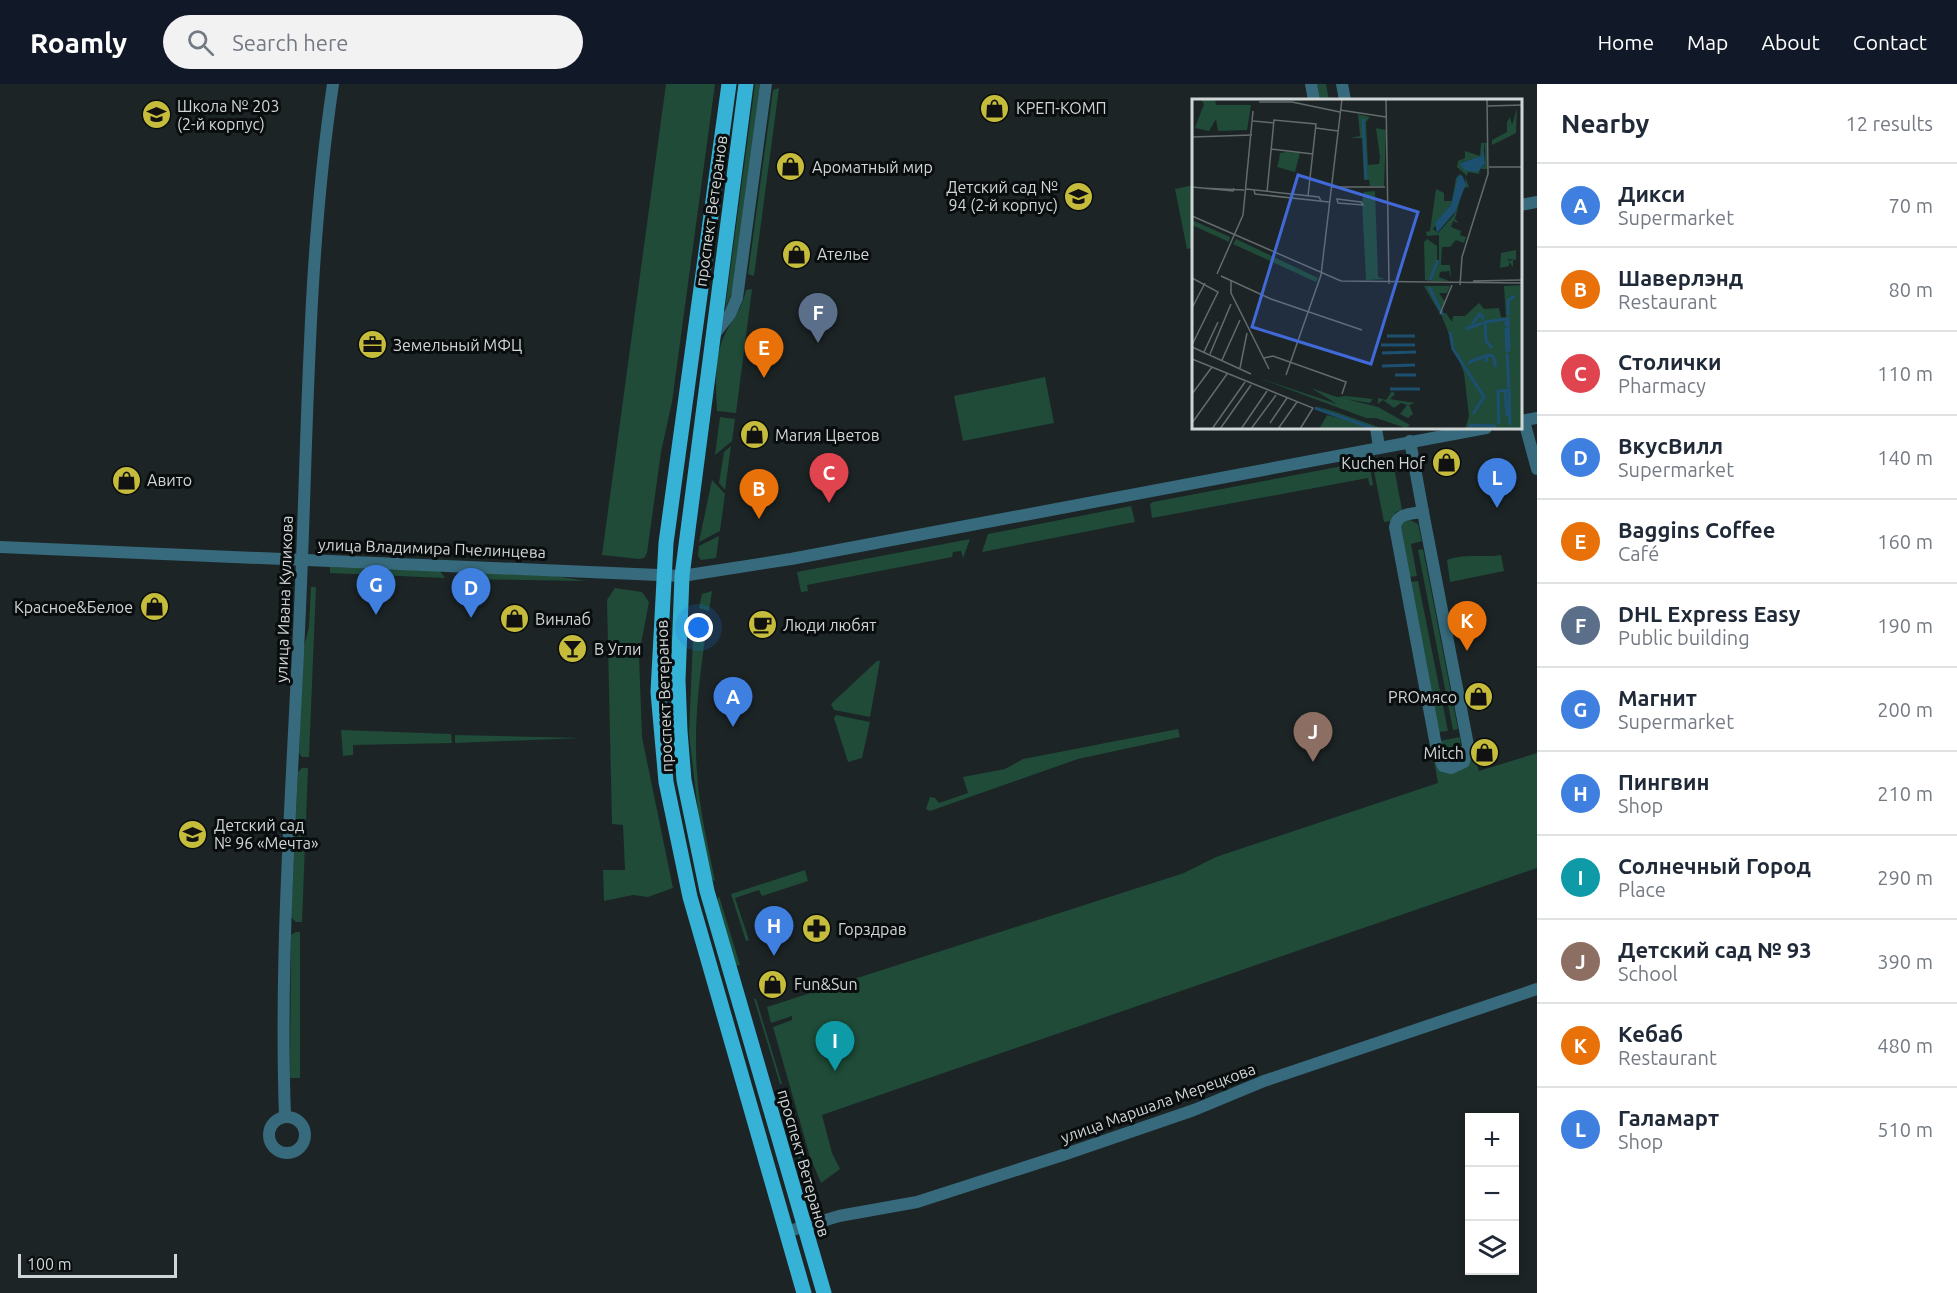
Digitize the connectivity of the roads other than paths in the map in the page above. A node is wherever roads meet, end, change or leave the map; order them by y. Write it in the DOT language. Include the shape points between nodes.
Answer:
graph roads {
  1 [pos="333,84"];
  2 [pos="729,84"];
  3 [pos="746,84"];
  4 [pos="766,84"];
  5 [pos="1311,84"];
  6 [pos="1342,84"];
  7 [pos="1314,99"];
  8 [pos="1346,99"];
  9 [pos="1537,202"];
  10 [pos="1522,205"];
  11 [pos="713,337"];
  12 [pos="1537,418"];
  13 [pos="1522,421"];
  14 [pos="1376,429"];
  15 [pos="1480,429"];
  16 [pos="1410,441"];
  17 [pos="1379,447"];
  18 [pos="1537,469"];
  19 [pos="1424,512"];
  20 [pos="0,547"];
  21 [pos="302,559"];
  22 [pos="682,576"];
  23 [pos="664,577"];
  24 [pos="1537,989"];
  25 [pos="285,1117"];
  26 [pos="803,1227"];
  27 [pos="786,1232"];
  28 [pos="804,1293"];
  29 [pos="824,1293"];
  1 -- 21 [label="street, улица Ивана Куликова" via="319,178"];
  2 -- 23 [label="main road, проспект Ветеранов"];
  3 -- 11 [label="main road, проспект Ветеранов"];
  4 -- 11 [label="street" via="737,298"];
  5 -- 7 [label="street"];
  6 -- 8 [label="street"];
  9 -- 10 [label="street"];
  11 -- 22 [label="main road, проспект Ветеранов"];
  12 -- 13 [label="street"];
  13 -- 18 [label="street"];
  14 -- 17 [label="street"];
  15 -- 16 [label="street, улица Владимира Пчелинцева"];
  16 -- 17 [label="street, улица Владимира Пчелинцева"];
  16 -- 19 [label="street"];
  17 -- 22 [label="street, улица Владимира Пчелинцева"];
  19 -- 19 [label="street" via="1401,516 1395,527 1439,760 1451,768 1464,762 1468,745"];
  20 -- 21 [label="street, улица Владимира Пчелинцева"];
  21 -- 23 [label="street, улица Владимира Пчелинцева"];
  21 -- 25 [label="street, улица Ивана Куликова" via="285,926"];
  22 -- 23 [label="street, улица Владимира Пчелинцева"];
  22 -- 26 [label="main road, проспект Ветеранов" via="679,721 693,831"];
  23 -- 27 [label="main road, проспект Ветеранов" via="658,692 675,834"];
  24 -- 26 [label="street, улица Маршала Мерецкова" via="1264,1081 1194,1110 1063,1155 917,1202 839,1216"];
  26 -- 27 [label="street, улица Маршала Мерецкова"];
  26 -- 29 [label="main road, проспект Ветеранов"];
  27 -- 28 [label="main road, проспект Ветеранов"];
}
